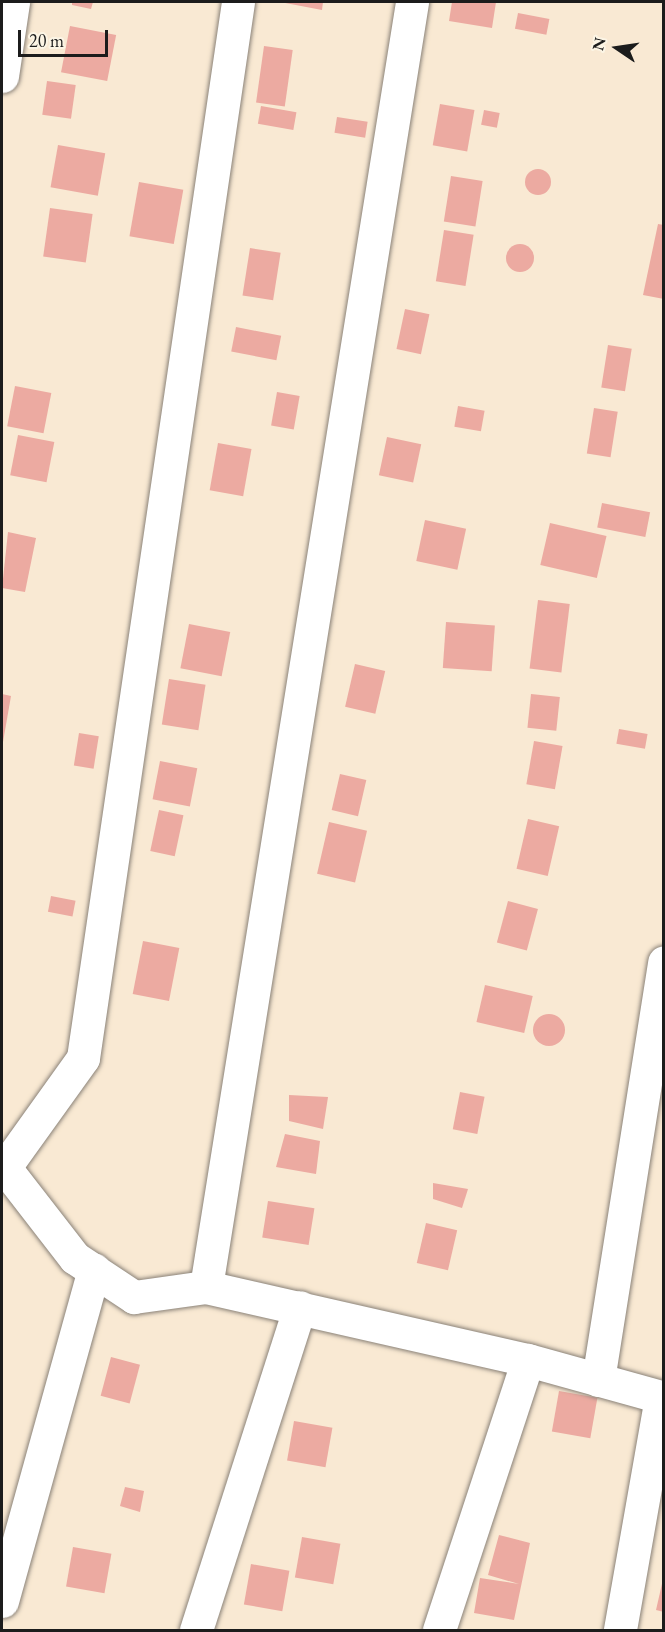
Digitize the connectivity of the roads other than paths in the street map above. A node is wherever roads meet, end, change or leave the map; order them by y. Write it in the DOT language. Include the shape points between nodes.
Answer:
graph roads {
  1 [pos="13,2"];
  2 [pos="238,2"];
  3 [pos="412,2"];
  4 [pos="2,76"];
  5 [pos="663,962"];
  6 [pos="3,1166"];
  7 [pos="94,1270"];
  8 [pos="206,1287"];
  9 [pos="300,1307"];
  10 [pos="528,1360"];
  11 [pos="598,1380"];
  12 [pos="2,1601"];
  13 [pos="196,1630"];
  14 [pos="440,1630"];
  15 [pos="620,1630"];
  1 -- 4 [label="street"];
  2 -- 6 [label="street" via="83,1058"];
  3 -- 8 [label="street"];
  5 -- 11 [label="street"];
  6 -- 7 [label="street" via="75,1258"];
  7 -- 8 [label="street" via="134,1297"];
  7 -- 12 [label="street"];
  8 -- 9 [label="street"];
  9 -- 10 [label="street"];
  9 -- 13 [label="street"];
  10 -- 11 [label="street"];
  10 -- 14 [label="street"];
  11 -- 15 [label="street" via="660,1397"];
}
